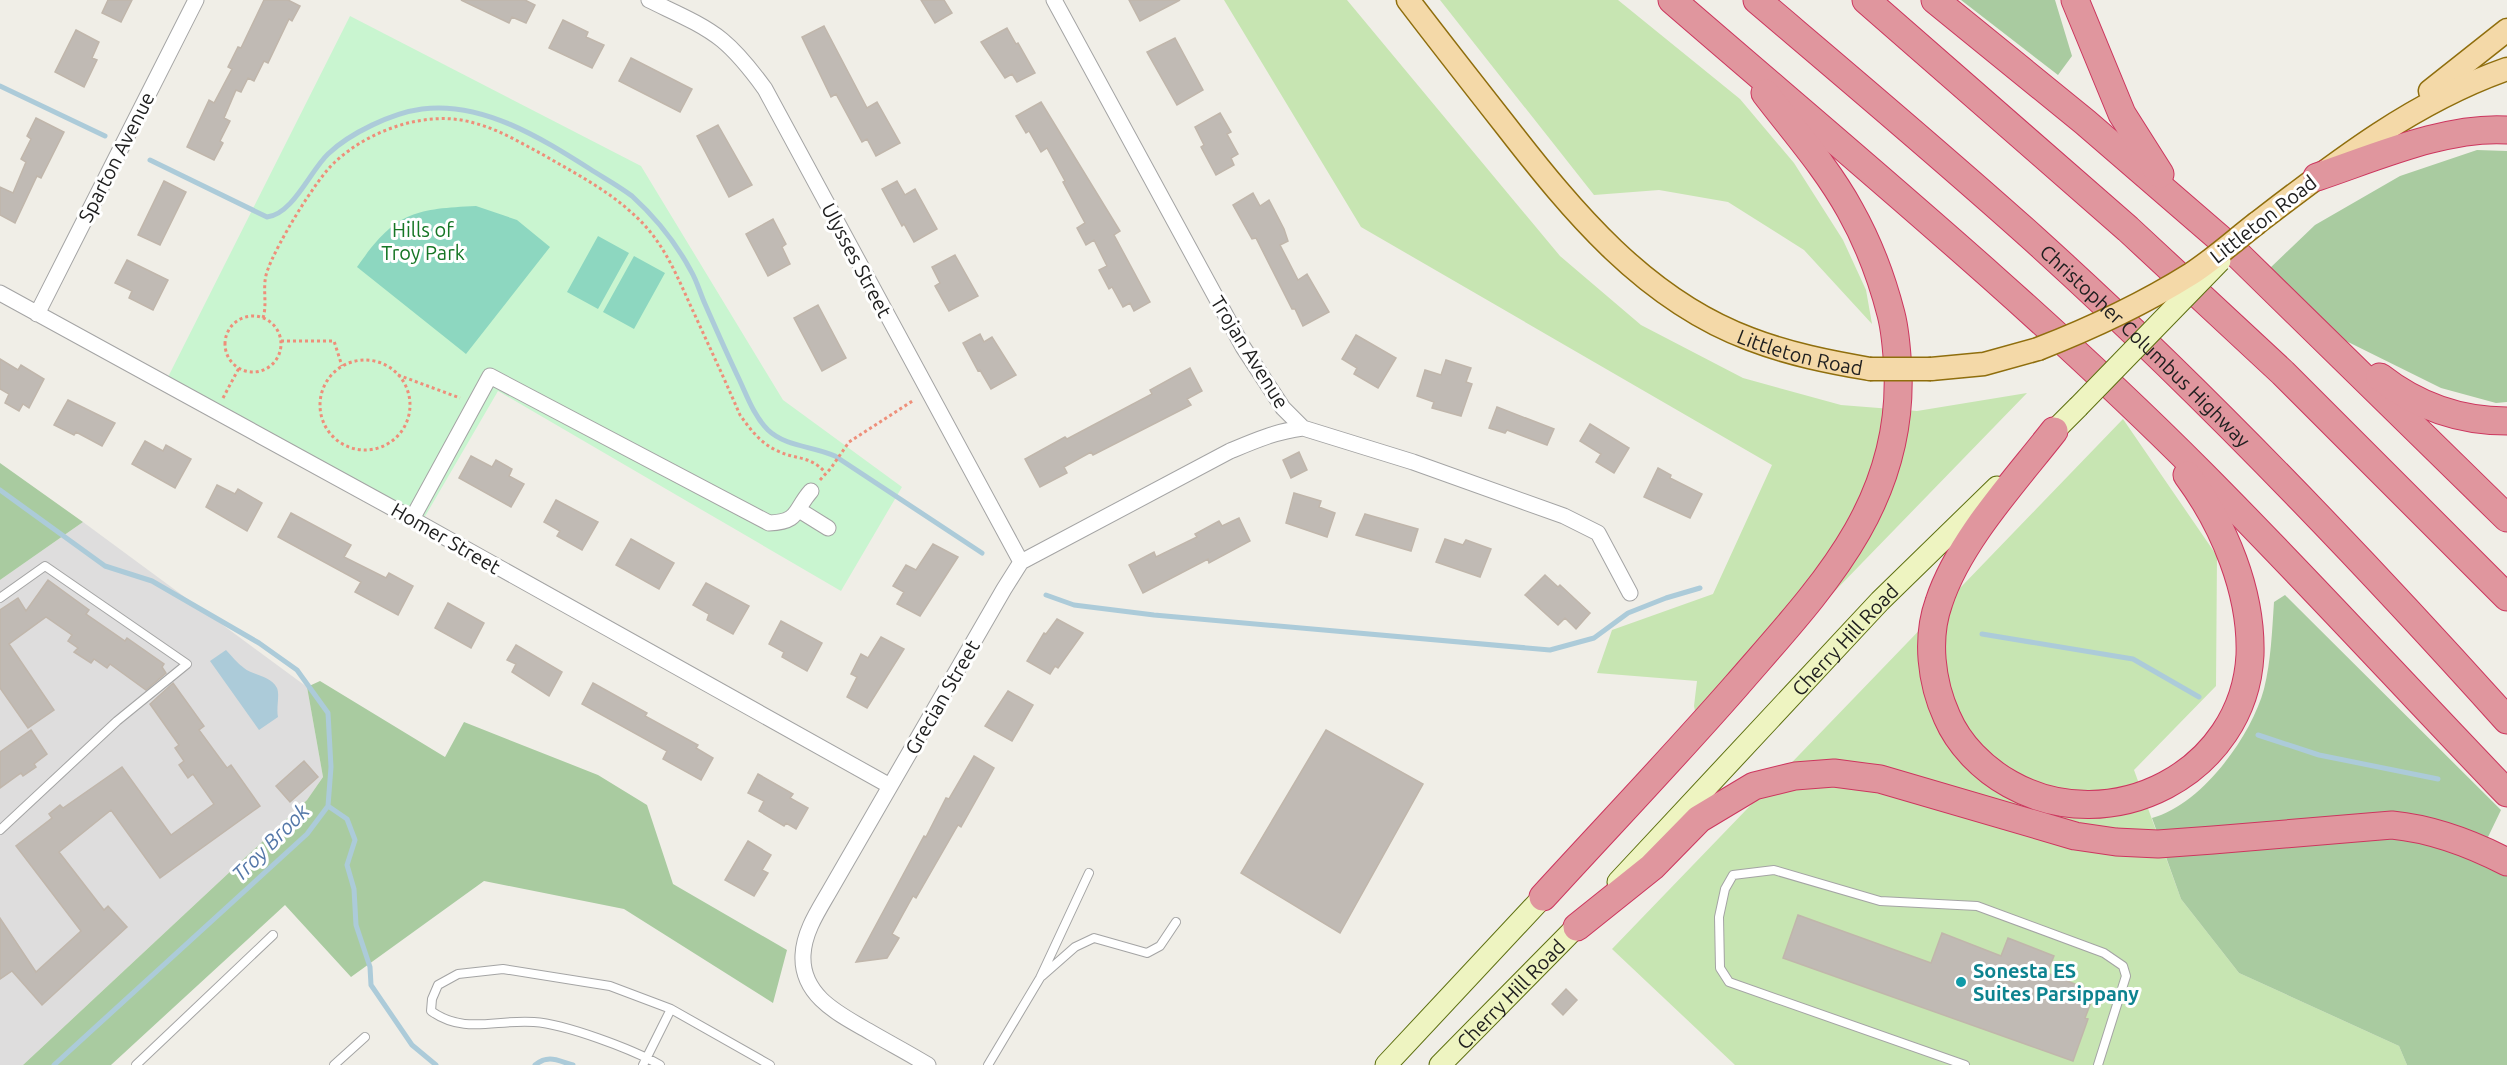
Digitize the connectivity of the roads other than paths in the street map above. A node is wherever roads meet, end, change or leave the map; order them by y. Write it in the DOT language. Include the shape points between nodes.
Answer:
graph roads {
  1 [pos="196,0"];
  2 [pos="649,0"];
  3 [pos="1054,0"];
  4 [pos="1407,0"];
  5 [pos="1672,0"];
  6 [pos="1757,0"];
  7 [pos="1866,0"];
  8 [pos="1935,0"];
  9 [pos="2075,0"];
  10 [pos="2507,30"];
  11 [pos="1733,51"];
  12 [pos="2507,69"];
  13 [pos="2507,129"];
  14 [pos="2361,146"];
  15 [pos="2317,177"];
  16 [pos="2182,207"];
  17 [pos="2257,223"];
  18 [pos="0,293"];
  19 [pos="37,314"];
  20 [pos="2305,319"];
  21 [pos="2132,406"];
  22 [pos="2507,421"];
  23 [pos="1303,428"];
  24 [pos="2054,431"];
  25 [pos="811,492"];
  26 [pos="799,510"];
  27 [pos="2507,518"];
  28 [pos="412,519"];
  29 [pos="828,528"];
  30 [pos="1021,562"];
  31 [pos="1630,593"];
  32 [pos="2507,597"];
  33 [pos="0,598"];
  34 [pos="2507,720"];
  35 [pos="890,786"];
  36 [pos="2507,794"];
  37 [pos="0,830"];
  38 [pos="2507,862"];
  39 [pos="1089,873"];
  40 [pos="1543,897"];
  41 [pos="1176,922"];
  42 [pos="1577,927"];
  43 [pos="273,935"];
  44 [pos="1040,978"];
  45 [pos="671,1009"];
  46 [pos="365,1037"];
  47 [pos="644,1061"];
  48 [pos="135,1065"];
  49 [pos="334,1065"];
  50 [pos="660,1065"];
  51 [pos="770,1065"];
  52 [pos="928,1065"];
  53 [pos="988,1065"];
  54 [pos="1386,1065"];
  55 [pos="1440,1065"];
  56 [pos="1965,1065"];
  57 [pos="2098,1065"];
  1 -- 19 [label="street, Sparton Avenue"];
  2 -- 30 [label="street, Ulysses Street" via="723,41 765,89"];
  3 -- 23 [label="street, Trojan Avenue" via="1243,347 1283,408"];
  4 -- 17 [label="main road, Littleton Road, bridge" via="1559,195 1619,255 1698,314 1748,339 1791,353 1870,369 1932,369 1984,364 2038,349 2092,328 2149,299 2193,272"];
  5 -- 11 [label="highway"];
  6 -- 34 [label="highway, Christopher Columbus Highway" via="2035,240 2166,364 2288,485"];
  7 -- 32 [label="highway" via="2283,373"];
  8 -- 16 [label="highway"];
  9 -- 16 [label="highway" via="2122,114"];
  10 -- 14 [label="main road"];
  11 -- 21 [label="highway" via="1938,228"];
  11 -- 40 [label="highway" via="1822,167 1851,210 1867,245 1892,317 1897,355 1898,393 1890,457 1857,532 1815,594 1694,734"];
  12 -- 14 [label="main road, Littleton Road" via="2445,94"];
  13 -- 15 [label="highway" via="2437,139"];
  14 -- 15 [label="main road, Littleton Road"];
  15 -- 17 [label="main road, Littleton Road"];
  16 -- 20 [label="highway"];
  17 -- 24 [label="main road, Cherry Hill Road, bridge"];
  18 -- 19 [label="street, Homer Street"];
  19 -- 28 [label="street, Homer Street"];
  20 -- 22 [label="highway" via="2386,382 2419,402 2467,418"];
  20 -- 27 [label="highway"];
  21 -- 24 [label="highway" via="2189,478 2212,516 2240,579 2250,655 2238,704 2212,748 2173,781 2148,794 2114,803 2054,802 2003,780 1965,747 1951,726 1936,686 1933,631 1947,580 1966,547"];
  21 -- 36 [label="highway" via="2199,471"];
  23 -- 30 [label="street" via="1264,437 1230,451"];
  23 -- 31 [label="street, Trojan Avenue" via="1424,466 1564,516 1598,533"];
  24 -- 42 [label="main road, Cherry Hill Road" via="1880,601"];
  25 -- 26 [label="street"];
  26 -- 28 [label="street" via="794,517 769,523 490,376"];
  26 -- 29 [label="street"];
  28 -- 35 [label="street, Homer Street"];
  30 -- 35 [label="street, Grecian Street"];
  33 -- 37 [label="lane" via="45,566 187,664 117,722"];
  35 -- 52 [label="street, Grecian Street" via="810,927 804,966 812,990 830,1008"];
  38 -- 42 [label="highway" via="2454,838 2392,825 2180,842 2116,842 2052,830 1880,779 1834,773 1795,776 1754,786 1700,819 1652,867"];
  39 -- 44 [label="lane"];
  40 -- 54 [label="main road, Cherry Hill Road"];
  41 -- 44 [label="lane" via="1160,946 1147,952 1094,938 1075,948"];
  42 -- 55 [label="main road, Cherry Hill Road"];
  43 -- 48 [label="lane"];
  44 -- 53 [label="lane"];
  45 -- 47 [label="lane"];
  45 -- 47 [label="lane" via="610,986 503,969 458,974 438,985 432,999 431,1011 445,1021 468,1025 534,1022 586,1034"];
  45 -- 51 [label="lane"];
  46 -- 49 [label="lane"];
  47 -- 50 [label="lane"];
  56 -- 57 [label="lane" via="1729,982 1720,968 1719,917 1725,889 1733,875 1774,870 1880,901 1977,906 2104,952 2123,966 2126,976"];
}
